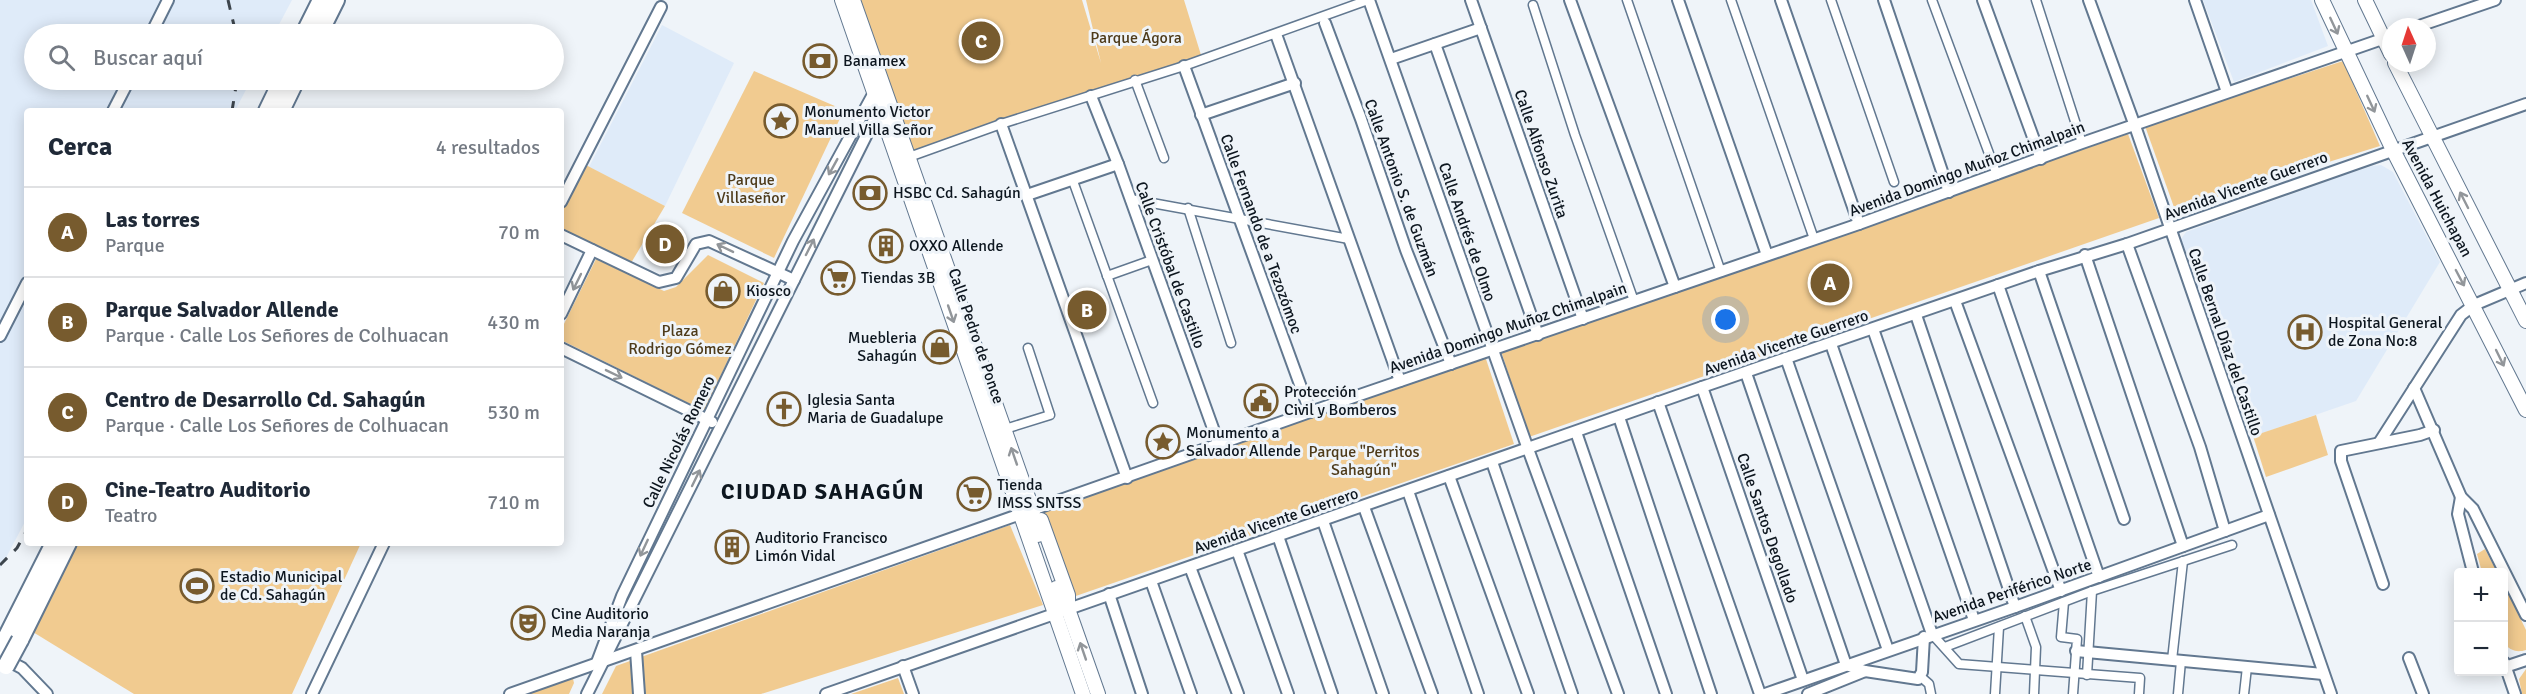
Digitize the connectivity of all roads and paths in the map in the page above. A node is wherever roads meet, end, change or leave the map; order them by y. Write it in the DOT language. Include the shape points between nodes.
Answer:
graph roads {
  1 [pos="168,0"];
  2 [pos="321,0"];
  3 [pos="336,0"];
  4 [pos="842,0"];
  5 [pos="853,0"];
  6 [pos="1368,0"];
  7 [pos="1471,0"];
  8 [pos="1570,0"];
  9 [pos="1627,0"];
  10 [pos="1678,0"];
  11 [pos="1731,0"];
  12 [pos="1781,0"];
  13 [pos="1831,0"];
  14 [pos="1884,0"];
  15 [pos="1932,0"];
  16 [pos="1983,0"];
  17 [pos="2036,0"];
  18 [pos="2089,0"];
  19 [pos="2195,0"];
  20 [pos="2322,0"];
  21 [pos="2365,0"];
  22 [pos="2495,0"];
  23 [pos="2475,3"];
  24 [pos="1533,5"];
  25 [pos="661,7"];
  26 [pos="2436,19"];
  27 [pos="1324,23"];
  28 [pos="156,24"];
  29 [pos="309,24"];
  30 [pos="324,24"];
  31 [pos="1480,27"];
  32 [pos="2382,29"];
  33 [pos="1276,35"];
  34 [pos="2382,39"];
  35 [pos="1434,44"];
  36 [pos="2346,51"];
  37 [pos="1391,59"];
  38 [pos="1184,66"];
  39 [pos="2400,72"];
  40 [pos="1135,80"];
  41 [pos="1295,83"];
  42 [pos="124,90"];
  43 [pos="278,90"];
  44 [pos="288,90"];
  45 [pos="2227,92"];
  46 [pos="880,94"];
  47 [pos="1091,96"];
  48 [pos="2526,105"];
  49 [pos="115,108"];
  50 [pos="272,108"];
  51 [pos="273,108"];
  52 [pos="879,109"];
  53 [pos="1201,115"];
  54 [pos="1001,124"];
  55 [pos="2135,126"];
  56 [pos="2431,137"];
  57 [pos="2082,143"];
  58 [pos="2393,150"];
  59 [pos="909,157"];
  60 [pos="1164,158"];
  61 [pos="2041,159"];
  62 [pos="1118,164"];
  63 [pos="1997,175"];
  64 [pos="1073,181"];
  65 [pos="1894,182"];
  66 [pos="1949,192"];
  67 [pos="1027,195"];
  68 [pos="564,196"];
  69 [pos="1130,198"];
  70 [pos="1188,208"];
  71 [pos="1239,219"];
  72 [pos="1858,224"];
  73 [pos="2170,229"];
  74 [pos="564,236"];
  75 [pos="1349,239"];
  76 [pos="1814,239"];
  77 [pos="2127,244"];
  78 [pos="592,250"];
  79 [pos="1767,255"];
  80 [pos="2085,255"];
  81 [pos="1152,260"];
  82 [pos="2039,271"];
  83 [pos="1721,272"];
  84 [pos="778,273"];
  85 [pos="1107,276"];
  86 [pos="794,280"];
  87 [pos="2526,283"];
  88 [pos="1998,285"];
  89 [pos="1675,287"];
  90 [pos="24,289"];
  91 [pos="2510,290"];
  92 [pos="1634,301"];
  93 [pos="1955,301"];
  94 [pos="2474,305"];
  95 [pos="564,308"];
  96 [pos="1916,315"];
  97 [pos="1583,318"];
  98 [pos="2526,321"];
  99 [pos="752,325"];
  100 [pos="1873,329"];
  101 [pos="767,333"];
  102 [pos="1538,335"];
  103 [pos="0,336"];
  104 [pos="1231,343"];
  105 [pos="1831,344"];
  106 [pos="1028,348"];
  107 [pos="564,349"];
  108 [pos="1492,350"];
  109 [pos="1786,358"];
  110 [pos="1451,364"];
  111 [pos="1746,373"];
  112 [pos="1400,381"];
  113 [pos="1702,387"];
  114 [pos="2414,388"];
  115 [pos="1658,402"];
  116 [pos="1153,403"];
  117 [pos="2526,410"];
  118 [pos="1310,412"];
  119 [pos="1619,417"];
  120 [pos="707,419"];
  121 [pos="721,426"];
  122 [pos="1005,429"];
  123 [pos="2434,430"];
  124 [pos="1576,432"];
  125 [pos="2379,444"];
  126 [pos="1219,445"];
  127 [pos="1528,449"];
  128 [pos="1492,462"];
  129 [pos="1449,476"];
  130 [pos="1127,478"];
  131 [pos="1408,491"];
  132 [pos="2461,497"];
  133 [pos="1364,507"];
  134 [pos="1027,513"];
  135 [pos="2269,515"];
  136 [pos="2124,519"];
  137 [pos="1323,520"];
  138 [pos="2225,531"];
  139 [pos="1278,536"];
  140 [pos="2232,545"];
  141 [pos="53,546"];
  142 [pos="66,546"];
  143 [pos="383,546"];
  144 [pos="2183,546"];
  145 [pos="1237,550"];
  146 [pos="2183,561"];
  147 [pos="1190,567"];
  148 [pos="2472,568"];
  149 [pos="2117,570"];
  150 [pos="2099,577"];
  151 [pos="1151,581"];
  152 [pos="2119,584"];
  153 [pos="2383,584"];
  154 [pos="2061,591"];
  155 [pos="2092,591"];
  156 [pos="1109,594"];
  157 [pos="622,596"];
  158 [pos="633,602"];
  159 [pos="2064,602"];
  160 [pos="2015,607"];
  161 [pos="1062,612"];
  162 [pos="2526,615"];
  163 [pos="2025,616"];
  164 [pos="1974,620"];
  165 [pos="1999,627"];
  166 [pos="1928,636"];
  167 [pos="14,637"];
  168 [pos="1945,647"];
  169 [pos="0,650"];
  170 [pos="1888,650"];
  171 [pos="636,651"];
  172 [pos="2076,651"];
  173 [pos="2089,652"];
  174 [pos="2409,658"];
  175 [pos="2176,660"];
  176 [pos="2526,660"];
  177 [pos="2508,663"];
  178 [pos="1846,665"];
  179 [pos="903,666"];
  180 [pos="2,667"];
  181 [pos="599,667"];
  182 [pos="1997,667"];
  183 [pos="2247,667"];
  184 [pos="2036,670"];
  185 [pos="1865,671"];
  186 [pos="2074,674"];
  187 [pos="2323,674"];
  188 [pos="2087,675"];
  189 [pos="2508,675"];
  190 [pos="1921,677"];
  191 [pos="1803,680"];
  192 [pos="47,694"];
  193 [pos="312,694"];
  194 [pos="510,694"];
  195 [pos="586,694"];
  196 [pos="639,694"];
  197 [pos="826,694"];
  198 [pos="913,694"];
  199 [pos="1083,694"];
  200 [pos="1098,694"];
  201 [pos="1142,694"];
  202 [pos="1191,694"];
  203 [pos="1239,694"];
  204 [pos="1288,694"];
  205 [pos="1332,694"];
  206 [pos="1383,694"];
  207 [pos="1432,694"];
  208 [pos="1478,694"];
  209 [pos="1528,694"];
  210 [pos="1572,694"];
  211 [pos="1618,694"];
  212 [pos="1666,694"];
  213 [pos="1711,694"];
  214 [pos="1762,694"];
  215 [pos="1808,694"];
  216 [pos="1931,694"];
  217 [pos="1995,694"];
  218 [pos="2034,694"];
  219 [pos="2073,694"];
  220 [pos="2139,694"];
  221 [pos="2178,694"];
  222 [pos="2244,694"];
  223 [pos="2331,694"];
  224 [pos="2423,694"];
  225 [pos="2515,694"];
  1 -- 28 [label="street"];
  2 -- 29 [label="main road"];
  3 -- 30 [label="main road"];
  4 -- 46 [label="street, Calle Pedro de Ponce"];
  5 -- 46 [label="street, Calle Pedro de Ponce" via="881,78"];
  6 -- 33 [label="street"];
  6 -- 37 [label="street, Calle Andrés de Olmo"];
  7 -- 31 [label="street, Calle Alfonso Zurita"];
  8 -- 89 [label="street"];
  9 -- 83 [label="street"];
  10 -- 79 [label="street"];
  11 -- 76 [label="street"];
  12 -- 72 [label="street"];
  13 -- 65 [label="street"];
  14 -- 66 [label="street"];
  15 -- 63 [label="street"];
  16 -- 61 [label="street"];
  17 -- 57 [label="street"];
  18 -- 55 [label="street, Calle Bernal Díaz del Castillo"];
  19 -- 45 [label="street"];
  20 -- 36 [label="street, Avenida Huichapan, one-way"];
  21 -- 32 [label="street"];
  22 -- 23 [label="street"];
  23 -- 26 [label="street"];
  24 -- 92 [label="street"];
  25 -- 68 [label="street"];
  27 -- 110 [label="street, Calle Antonio S. de Guzmán"];
  31 -- 35 [label="street"];
  31 -- 97 [label="street, Calle Alfonso Zurita"];
  33 -- 38 [label="street"];
  33 -- 41 [label="street"];
  34 -- 36 [label="street, Avenida Domingo Muñoz Chimalpain"];
  35 -- 37 [label="street"];
  35 -- 102 [label="street"];
  36 -- 45 [label="street, Avenida Domingo Muñoz Chimalpain"];
  36 -- 58 [label="street, Avenida Huichapan, one-way"];
  37 -- 108 [label="street, Calle Andrés de Olmo"];
  38 -- 40 [label="street"];
  38 -- 53 [label="street, Calle Fernando de a Tezozómoc"];
  39 -- 56 [label="street, Avenida Huichapan"];
  40 -- 47 [label="street"];
  40 -- 60 [label="street"];
  41 -- 53 [label="street"];
  41 -- 75 [label="street"];
  42 -- 49 [label="street"];
  43 -- 50 [label="main road"];
  44 -- 51 [label="main road"];
  45 -- 55 [label="street, Avenida Domingo Muñoz Chimalpain"];
  46 -- 52 [label="street, Calle Pedro de Ponce"];
  46 -- 59 [label="street, Calle Pedro de Ponce"];
  46 -- 84 [label="street, Calle Nicolás Romero, one-way"];
  47 -- 54 [label="street"];
  47 -- 62 [label="street, Calle Cristóbal de Castillo"];
  48 -- 56 [label="street, Avenida Vicente Guerrero"];
  86 -- 52 [label="street, Calle Nicolás Romero, one-way"];
  52 -- 134 [label="street, Calle Pedro de Ponce, one-way"];
  53 -- 71 [label="street, Calle Fernando de a Tezozómoc"];
  54 -- 59 [label="street"];
  54 -- 67 [label="street"];
  55 -- 57 [label="street, Avenida Domingo Muñoz Chimalpain"];
  55 -- 73 [label="street, Calle Bernal Díaz del Castillo"];
  56 -- 58 [label="street, Avenida Vicente Guerrero"];
  91 -- 56 [label="street, Avenida Huichapan, one-way"];
  57 -- 61 [label="street, Avenida Domingo Muñoz Chimalpain"];
  58 -- 73 [label="street, Avenida Vicente Guerrero"];
  58 -- 94 [label="street, Avenida Huichapan, one-way"];
  59 -- 122 [label="street, Calle Pedro de Ponce"];
  61 -- 63 [label="street, Avenida Domingo Muñoz Chimalpain"];
  62 -- 64 [label="street"];
  62 -- 69 [label="street, Calle Cristóbal de Castillo"];
  63 -- 66 [label="street, Avenida Domingo Muñoz Chimalpain"];
  64 -- 67 [label="street"];
  64 -- 85 [label="street"];
  66 -- 72 [label="street, Avenida Domingo Muñoz Chimalpain"];
  67 -- 130 [label="street"];
  69 -- 70 [label="street"];
  69 -- 81 [label="street, Calle Cristóbal de Castillo"];
  70 -- 71 [label="street"];
  70 -- 104 [label="street"];
  71 -- 75 [label="street"];
  71 -- 118 [label="street, Calle Fernando de a Tezozómoc"];
  72 -- 76 [label="street, Avenida Domingo Muñoz Chimalpain"];
  73 -- 77 [label="street, Avenida Vicente Guerrero"];
  73 -- 135 [label="street, Calle Bernal Díaz del Castillo"];
  74 -- 78 [label="street"];
  75 -- 112 [label="street"];
  76 -- 79 [label="street, Avenida Domingo Muñoz Chimalpain"];
  77 -- 80 [label="street, Avenida Vicente Guerrero"];
  77 -- 138 [label="street" via="2200,447"];
  84 -- 78 [label="street, one-way" via="710,241 696,244 680,273 665,282 654,281"];
  78 -- 95 [label="street, one-way"];
  79 -- 83 [label="street, Avenida Domingo Muñoz Chimalpain"];
  80 -- 82 [label="street, Avenida Vicente Guerrero"];
  80 -- 144 [label="street"];
  81 -- 85 [label="street"];
  81 -- 126 [label="street, Calle Cristóbal de Castillo"];
  82 -- 88 [label="street, Avenida Vicente Guerrero"];
  82 -- 136 [label="street"];
  83 -- 89 [label="street, Avenida Domingo Muñoz Chimalpain"];
  84 -- 86 [label="street"];
  84 -- 99 [label="street, Calle Nicolás Romero"];
  85 -- 116 [label="street"];
  86 -- 101 [label="street, Calle Nicolás Romero"];
  87 -- 91 [label="street"];
  88 -- 93 [label="street, Avenida Vicente Guerrero"];
  88 -- 150 [label="street"];
  89 -- 92 [label="street, Avenida Domingo Muñoz Chimalpain"];
  90 -- 103 [label="street"];
  91 -- 94 [label="street"];
  91 -- 98 [label="street, Avenida Huichapan"];
  92 -- 97 [label="street, Avenida Domingo Muñoz Chimalpain"];
  93 -- 96 [label="street, Avenida Vicente Guerrero"];
  93 -- 154 [label="street"];
  94 -- 114 [label="street" via="2461,315"];
  94 -- 117 [label="street, Avenida Huichapan, one-way"];
  96 -- 100 [label="street, Avenida Vicente Guerrero"];
  96 -- 160 [label="street"];
  97 -- 102 [label="street, Avenida Domingo Muñoz Chimalpain"];
  99 -- 101 [label="street"];
  99 -- 120 [label="street, Calle Nicolás Romero"];
  100 -- 105 [label="street, Avenida Vicente Guerrero"];
  100 -- 164 [label="street"];
  101 -- 121 [label="street, Calle Nicolás Romero"];
  102 -- 108 [label="street, Avenida Domingo Muñoz Chimalpain"];
  105 -- 109 [label="street, Avenida Vicente Guerrero"];
  105 -- 166 [label="street"];
  106 -- 122 [label="street" via="1050,415"];
  107 -- 120 [label="street, one-way"];
  108 -- 110 [label="street, Avenida Domingo Muñoz Chimalpain"];
  108 -- 127 [label="street, Calle Andrés de Olmo"];
  109 -- 111 [label="street, Avenida Vicente Guerrero"];
  109 -- 170 [label="street"];
  110 -- 112 [label="street, Avenida Domingo Muñoz Chimalpain"];
  111 -- 113 [label="street, Avenida Vicente Guerrero"];
  111 -- 178 [label="street"];
  112 -- 118 [label="street, Avenida Domingo Muñoz Chimalpain"];
  113 -- 115 [label="street, Avenida Vicente Guerrero"];
  113 -- 191 [label="street, Calle Santos Degollado"];
  114 -- 123 [label="street"];
  114 -- 125 [label="street"];
  115 -- 119 [label="street, Avenida Vicente Guerrero"];
  115 -- 214 [label="street"];
  118 -- 126 [label="street, Avenida Domingo Muñoz Chimalpain"];
  119 -- 124 [label="street, Avenida Vicente Guerrero"];
  119 -- 213 [label="street"];
  120 -- 121 [label="street"];
  120 -- 157 [label="street, Calle Nicolás Romero, one-way"];
  158 -- 121 [label="street, Calle Nicolás Romero, one-way"];
  134 -- 122 [label="street, Calle Pedro de Ponce, one-way"];
  123 -- 125 [label="street"];
  123 -- 132 [label="street"];
  124 -- 127 [label="street, Avenida Vicente Guerrero"];
  124 -- 212 [label="street"];
  125 -- 153 [label="street" via="2341,451 2341,461"];
  126 -- 130 [label="street, Avenida Domingo Muñoz Chimalpain"];
  127 -- 128 [label="street, Avenida Vicente Guerrero"];
  127 -- 211 [label="street, Calle Andrés de Olmo"];
  128 -- 129 [label="street, Avenida Vicente Guerrero"];
  128 -- 210 [label="street"];
  129 -- 131 [label="street, Avenida Vicente Guerrero"];
  129 -- 209 [label="street"];
  130 -- 134 [label="street, Avenida Domingo Muñoz Chimalpain"];
  131 -- 133 [label="street, Avenida Vicente Guerrero"];
  131 -- 208 [label="street"];
  132 -- 148 [label="street" via="2458,514"];
  132 -- 162 [label="street" via="2473,509"];
  133 -- 137 [label="street, Avenida Vicente Guerrero"];
  133 -- 207 [label="street"];
  134 -- 161 [label="street, Calle Pedro de Ponce" via="1040,515 1068,594"];
  134 -- 171 [label="street, Avenida Domingo Muñoz Chimalpain"];
  135 -- 138 [label="street, Avenida Periférico Norte"];
  135 -- 187 [label="street, Calle Bernal Díaz del Castillo"];
  137 -- 139 [label="street, Avenida Vicente Guerrero"];
  137 -- 206 [label="street"];
  138 -- 144 [label="street, Avenida Periférico Norte"];
  139 -- 145 [label="street, Avenida Vicente Guerrero"];
  139 -- 205 [label="street"];
  140 -- 146 [label="street"];
  141 -- 167 [label="main road"];
  142 -- 167 [label="main road"];
  143 -- 193 [label="street"];
  144 -- 149 [label="street, Avenida Periférico Norte"];
  145 -- 147 [label="street, Avenida Vicente Guerrero"];
  145 -- 204 [label="street"];
  146 -- 152 [label="street"];
  146 -- 175 [label="street"];
  147 -- 151 [label="street, Avenida Vicente Guerrero"];
  147 -- 203 [label="street"];
  149 -- 150 [label="street, Avenida Periférico Norte"];
  149 -- 152 [label="street"];
  150 -- 154 [label="street, Avenida Periférico Norte"];
  151 -- 156 [label="street, Avenida Vicente Guerrero"];
  151 -- 202 [label="street"];
  152 -- 155 [label="street"];
  154 -- 160 [label="street, Avenida Periférico Norte"];
  155 -- 159 [label="street"];
  155 -- 173 [label="street"];
  156 -- 161 [label="street, Avenida Vicente Guerrero"];
  156 -- 201 [label="street"];
  157 -- 158 [label="street"];
  157 -- 181 [label="street, Calle Nicolás Romero"];
  158 -- 181 [label="street, Calle Nicolás Romero"];
  159 -- 163 [label="street"];
  159 -- 172 [label="street" via="2061,637 2077,639"];
  160 -- 164 [label="street, Avenida Periférico Norte"];
  161 -- 179 [label="street, Avenida Vicente Guerrero"];
  161 -- 199 [label="street"];
  200 -- 161 [label="street, one-way"];
  163 -- 165 [label="street"];
  163 -- 184 [label="street" via="2036,647"];
  164 -- 166 [label="street, Avenida Periférico Norte"];
  165 -- 168 [label="street"];
  165 -- 182 [label="street"];
  166 -- 168 [label="street"];
  166 -- 170 [label="street, Avenida Periférico Norte"];
  166 -- 190 [label="street"];
  167 -- 169 [label="main road"];
  167 -- 180 [label="main road, bridge"];
  168 -- 182 [label="street" via="1959,664"];
  170 -- 178 [label="street, Avenida Periférico Norte"];
  171 -- 181 [label="street, Avenida Domingo Muñoz Chimalpain"];
  171 -- 196 [label="street"];
  172 -- 173 [label="street"];
  172 -- 186 [label="street"];
  173 -- 175 [label="street"];
  173 -- 188 [label="street"];
  174 -- 224 [label="street"];
  175 -- 183 [label="street"];
  175 -- 221 [label="street"];
  176 -- 177 [label="street"];
  178 -- 185 [label="street"];
  178 -- 191 [label="street, Avenida Periférico Norte"];
  179 -- 197 [label="street, Avenida Vicente Guerrero"];
  179 -- 198 [label="street"];
  180 -- 192 [label="street" via="22,668"];
  181 -- 194 [label="street, Avenida Domingo Muñoz Chimalpain"];
  181 -- 195 [label="street"];
  182 -- 184 [label="street"];
  182 -- 217 [label="street"];
  183 -- 187 [label="street"];
  183 -- 222 [label="street"];
  184 -- 186 [label="street"];
  184 -- 218 [label="street"];
  185 -- 190 [label="street" via="1911,680"];
  185 -- 215 [label="street"];
  186 -- 188 [label="street"];
  186 -- 219 [label="street"];
  187 -- 223 [label="street, Calle Bernal Díaz del Castillo"];
  188 -- 220 [label="street" via="2140,678"];
  189 -- 225 [label="street"];
  190 -- 216 [label="street" via="1929,684"];
  191 -- 214 [label="street, Avenida Periférico Norte"];
}
